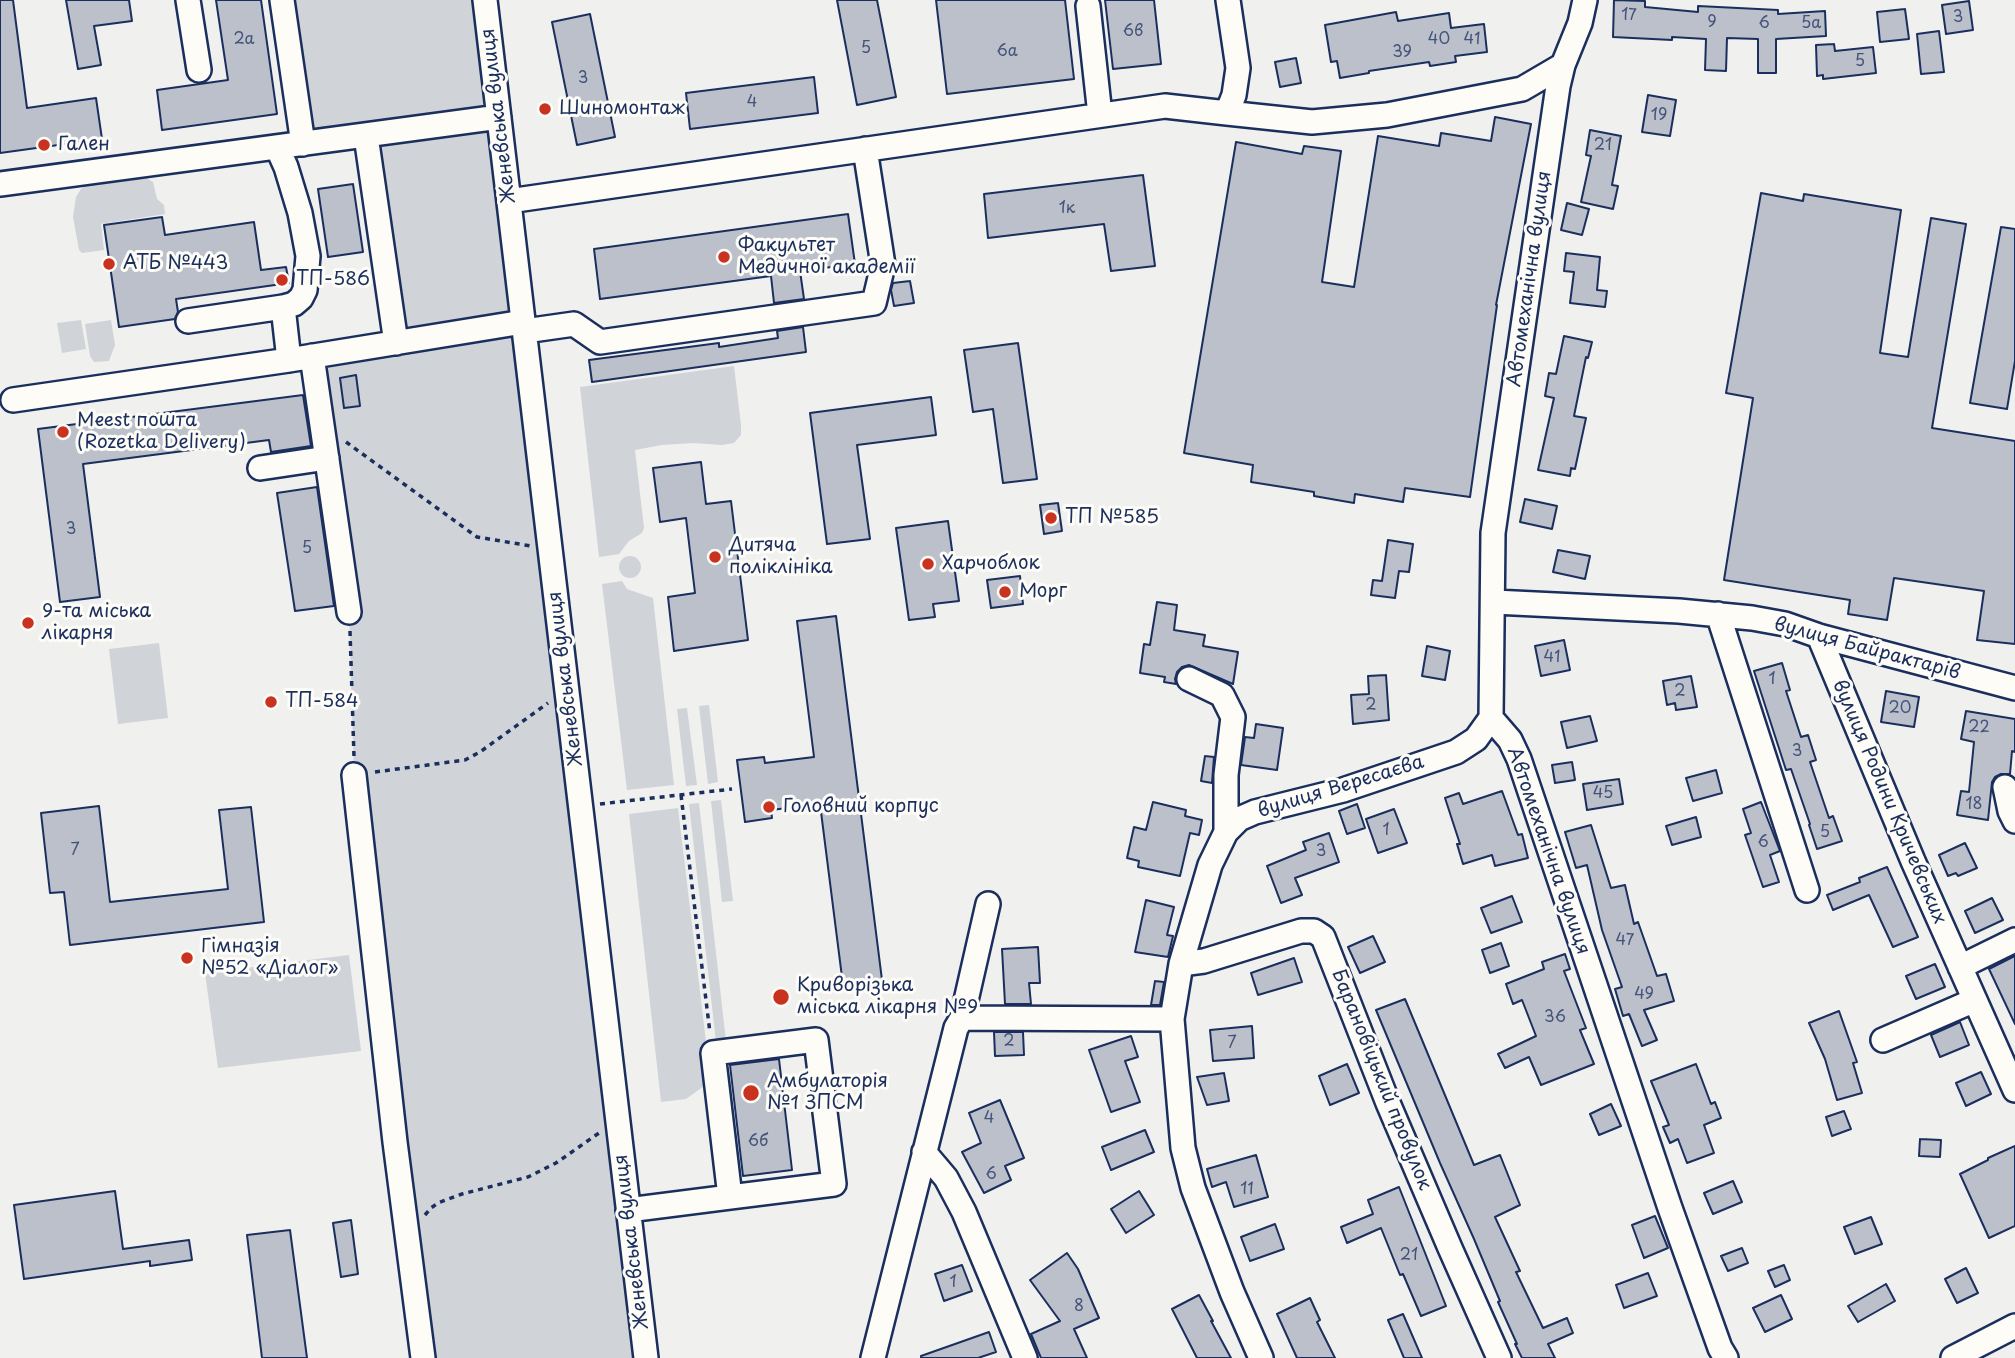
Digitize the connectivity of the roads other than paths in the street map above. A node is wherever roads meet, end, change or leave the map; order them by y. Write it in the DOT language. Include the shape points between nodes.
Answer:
graph roads {
  1 [pos="188,0"];
  2 [pos="282,0"];
  3 [pos="485,0"];
  4 [pos="1228,0"];
  5 [pos="1585,0"];
  6 [pos="1087,6"];
  7 [pos="1563,65"];
  8 [pos="199,70"];
  9 [pos="1227,113"];
  10 [pos="1100,115"];
  11 [pos="499,117"];
  12 [pos="366,135"];
  13 [pos="303,144"];
  14 [pos="277,147"];
  15 [pos="865,149"];
  16 [pos="0,184"];
  17 [pos="509,201"];
  18 [pos="283,307"];
  19 [pos="188,321"];
  20 [pos="524,327"];
  21 [pos="396,343"];
  22 [pos="301,358"];
  23 [pos="13,400"];
  24 [pos="327,458"];
  25 [pos="260,468"];
  26 [pos="1494,603"];
  27 [pos="349,612"];
  28 [pos="1718,614"];
  29 [pos="1819,636"];
  30 [pos="1189,678"];
  31 [pos="2015,688"];
  32 [pos="1492,718"];
  33 [pos="354,775"];
  34 [pos="2005,788"];
  35 [pos="2015,821"];
  36 [pos="1226,832"];
  37 [pos="1807,890"];
  38 [pos="988,904"];
  39 [pos="2015,940"];
  40 [pos="1181,964"];
  41 [pos="1960,967"];
  42 [pos="1975,1000"];
  43 [pos="962,1018"];
  44 [pos="1172,1019"];
  45 [pos="1883,1040"];
  46 [pos="2015,1090"];
  47 [pos="924,1152"];
  48 [pos="730,1197"];
  49 [pos="628,1210"];
  50 [pos="2015,1326"];
  51 [pos="1717,1355"];
  52 [pos="424,1358"];
  53 [pos="646,1358"];
  54 [pos="873,1358"];
  55 [pos="1025,1358"];
  56 [pos="1261,1358"];
  57 [pos="1499,1358"];
  58 [pos="1953,1358"];
  1 -- 8 [label="street"];
  2 -- 13 [label="street"];
  3 -- 11 [label="street, Женевська вулиця"];
  4 -- 9 [label="street" via="1238,68"];
  5 -- 7 [label="street, Автомеханічна вулиця"];
  6 -- 10 [label="street"];
  7 -- 9 [label="street" via="1522,89 1387,115 1312,121"];
  7 -- 26 [label="street, Автомеханічна вулиця" via="1493,533"];
  9 -- 10 [label="street" via="1165,106"];
  10 -- 15 [label="street"];
  11 -- 12 [label="street"];
  11 -- 17 [label="street, Женевська вулиця"];
  12 -- 13 [label="street"];
  12 -- 21 [label="street"];
  13 -- 14 [label="street"];
  14 -- 16 [label="street"];
  14 -- 18 [label="street" via="300,213 308,257 305,290 294,304"];
  15 -- 17 [label="street"];
  15 -- 20 [label="street" via="883,265 874,303 600,342 574,324"];
  17 -- 20 [label="street, Женевська вулиця"];
  18 -- 19 [label="street"];
  18 -- 22 [label="street"];
  20 -- 21 [label="street"];
  20 -- 49 [label="street, Женевська вулиця"];
  21 -- 22 [label="street"];
  22 -- 23 [label="street"];
  22 -- 24 [label="street"];
  24 -- 25 [label="street"];
  24 -- 27 [label="street"];
  26 -- 28 [label="street, вулиця Байрактарів"];
  26 -- 32 [label="street, Автомеханічна вулиця"];
  28 -- 29 [label="street, вулиця Байрактарів" via="1785,625"];
  28 -- 37 [label="street"];
  29 -- 31 [label="street, вулиця Байрактарів"];
  29 -- 41 [label="street, вулиця Родини Кричевських"];
  30 -- 36 [label="street" via="1222,695 1233,717"];
  32 -- 36 [label="street, вулиця Вересаєва" via="1476,739 1456,752 1343,790 1255,812"];
  32 -- 51 [label="street, Автомеханічна вулиця" via="1518,759"];
  33 -- 52 [label="street"];
  34 -- 35 [label="street"];
  36 -- 40 [label="street, вулиця Вересаєва" via="1210,864"];
  38 -- 43 [label="street"];
  39 -- 41 [label="street"];
  40 -- 44 [label="street, вулиця Вересаєва"];
  40 -- 57 [label="street, Барановіцький провулок" via="1301,931 1323,937 1388,1103"];
  41 -- 42 [label="street, вулиця Родини Кричевських"];
  42 -- 45 [label="street"];
  42 -- 46 [label="street, вулиця Родини Кричевських"];
  43 -- 44 [label="street"];
  43 -- 47 [label="street"];
  44 -- 56 [label="street, вулиця Вересаєва" via="1183,1148 1193,1188"];
  47 -- 54 [label="street"];
  47 -- 55 [label="street" via="947,1178 964,1212"];
  48 -- 48 [label="street" via="713,1053 816,1040 834,1184"];
  48 -- 49 [label="street"];
  49 -- 53 [label="street, Женевська вулиця"];
  50 -- 58 [label="street"];
}
